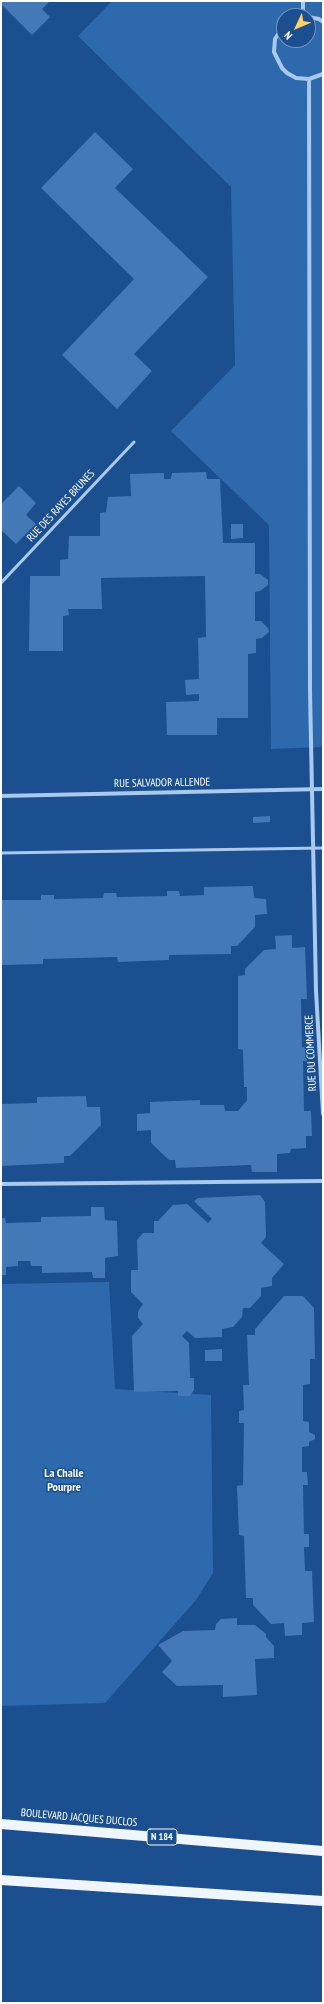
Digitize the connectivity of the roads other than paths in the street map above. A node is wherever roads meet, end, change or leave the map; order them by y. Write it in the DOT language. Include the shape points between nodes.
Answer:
graph roads {
  1 [pos="276,37"];
  2 [pos="323,74"];
  3 [pos="309,79"];
  4 [pos="134,442"];
  5 [pos="1,583"];
  6 [pos="323,788"];
  7 [pos="1,796"];
  8 [pos="323,848"];
  9 [pos="1,853"];
  10 [pos="323,1114"];
  11 [pos="323,1181"];
  12 [pos="1,1184"];
  13 [pos="1,1824"];
  14 [pos="323,1851"];
  15 [pos="1,1880"];
  16 [pos="323,1901"];
  1 -- 3 [label="street" via="274,52 286,73 296,78"];
  2 -- 3 [label="street"];
  3 -- 10 [label="street, RUE DU COMMERCE, bridge" via="310,691 316,992"];
  4 -- 5 [label="lane, RUE DES RAYES BRUNES"];
  6 -- 7 [label="street, RUE SALVADOR ALLENDE"];
  8 -- 9 [label="lane"];
  11 -- 12 [label="street"];
  13 -- 14 [label="main road, BOULEVARD JACQUES DUCLOS / N 184"];
  15 -- 16 [label="main road"];
}
